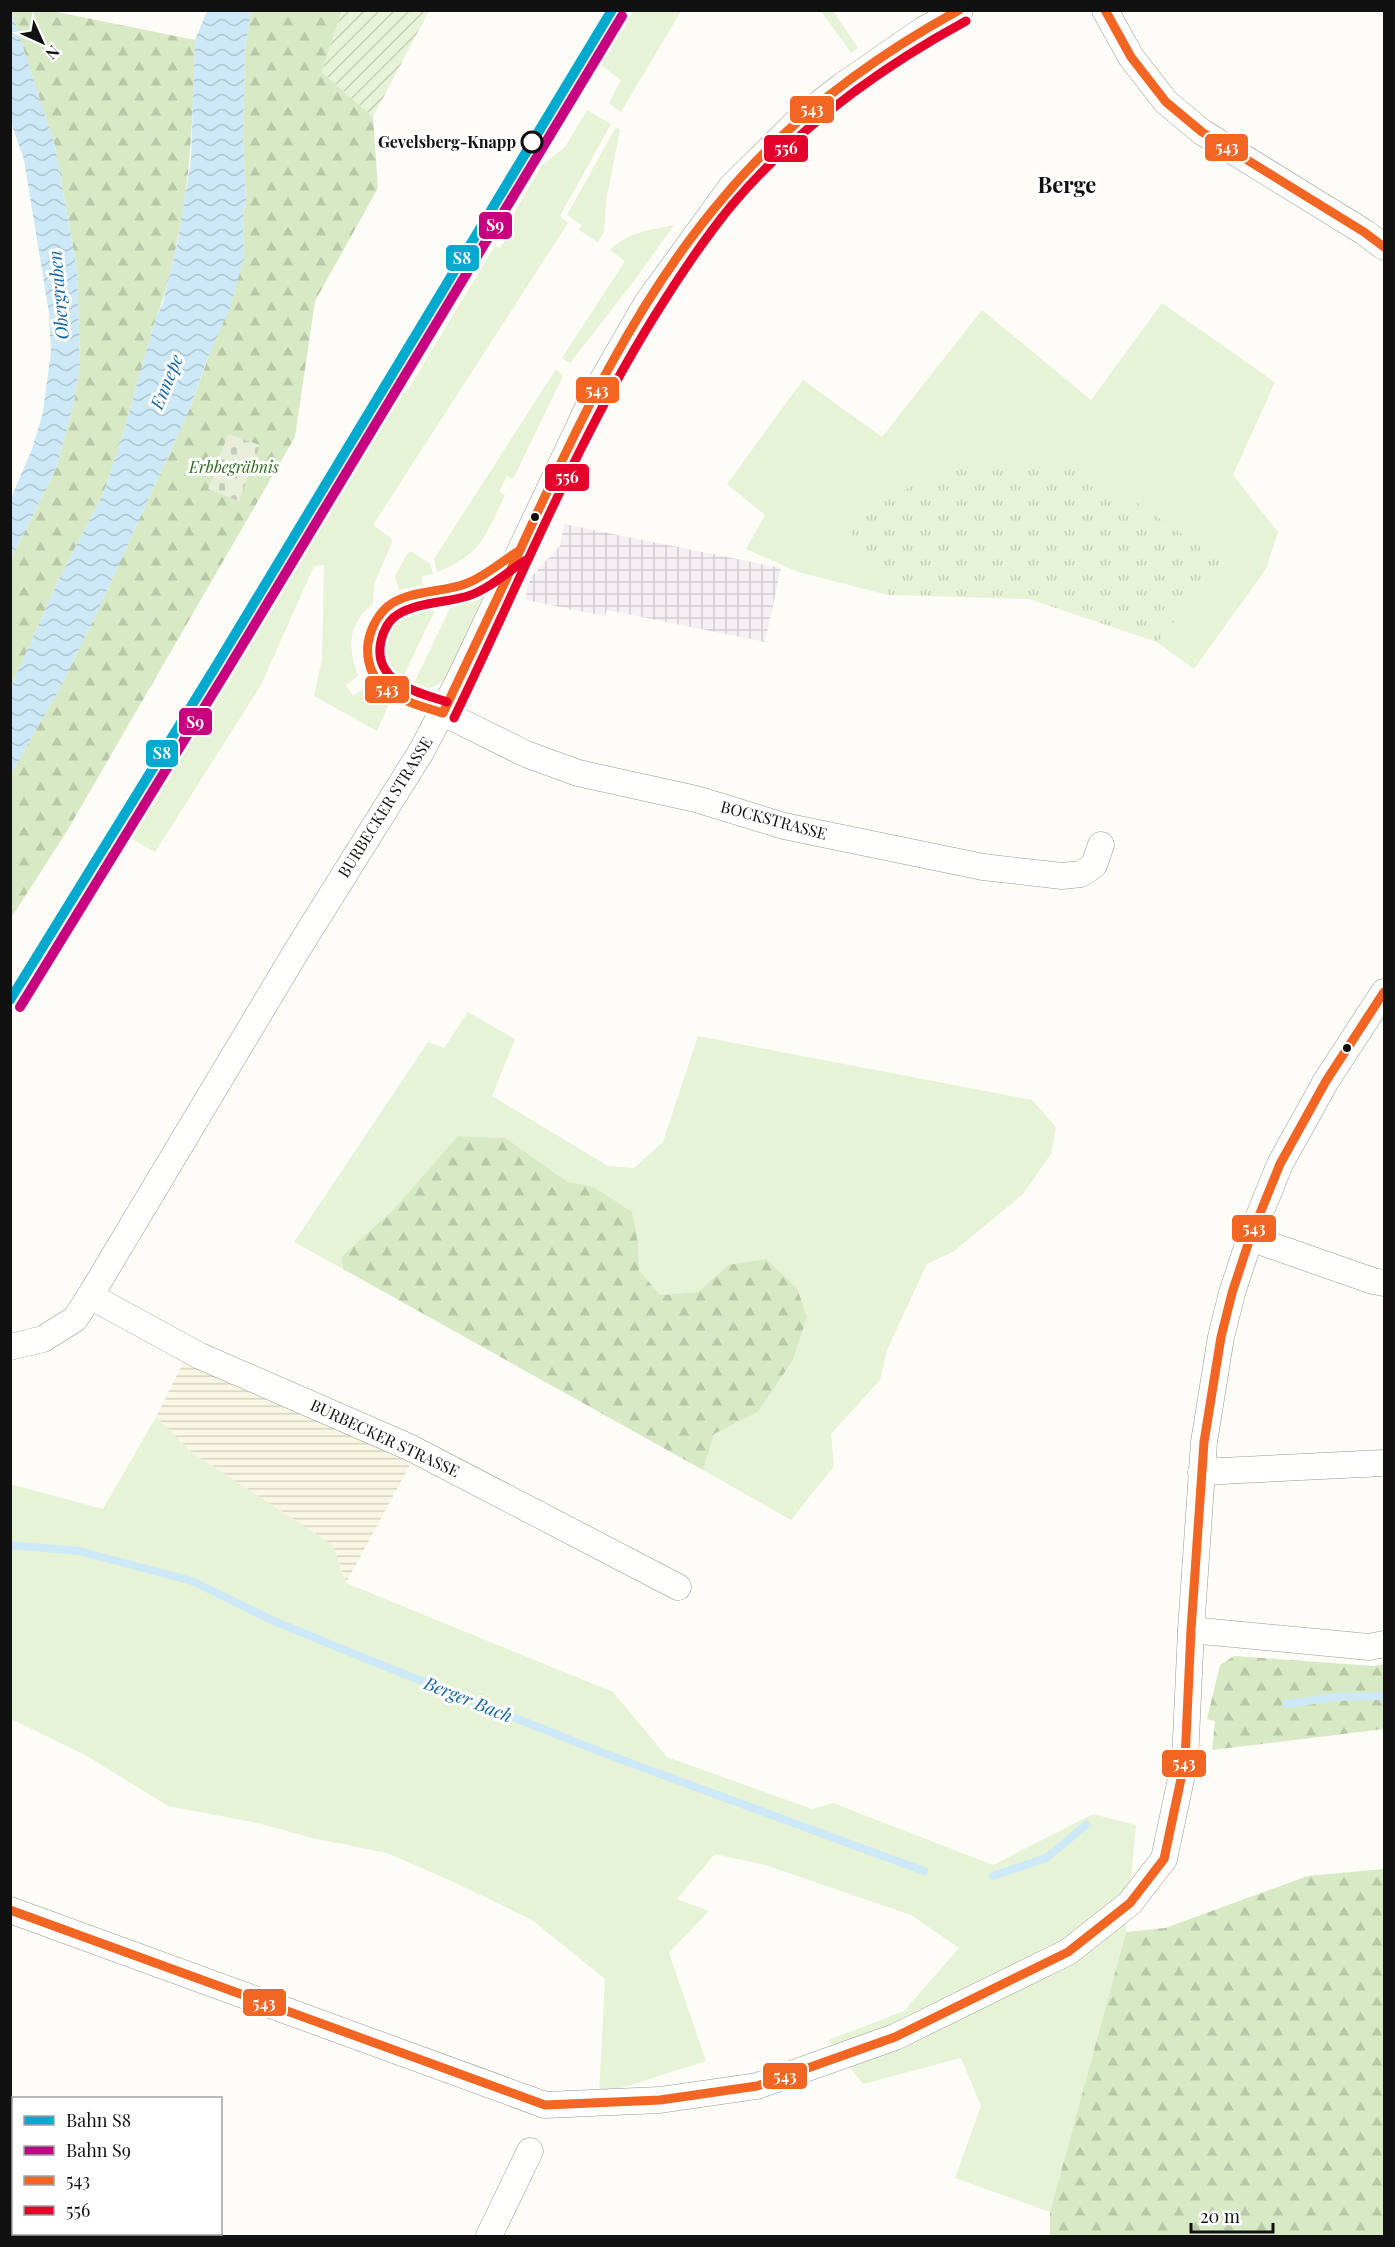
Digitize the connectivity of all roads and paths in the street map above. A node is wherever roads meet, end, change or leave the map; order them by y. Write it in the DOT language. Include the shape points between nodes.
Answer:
graph roads {
  1 [pos="960,10"];
  2 [pos="1105,10"];
  3 [pos="1384,247"];
  4 [pos="443,713"];
  5 [pos="1101,845"];
  6 [pos="1384,992"];
  7 [pos="1250,1238"];
  8 [pos="1384,1283"];
  9 [pos="90,1296"];
  10 [pos="10,1347"];
  11 [pos="1384,1463"];
  12 [pos="1201,1472"];
  13 [pos="678,1587"];
  14 [pos="1191,1630"];
  15 [pos="1384,1644"];
  16 [pos="10,1910"];
  17 [pos="530,2151"];
  18 [pos="489,2236"];
  1 -- 4 [label="street, BURBECKER STRASSE" via="923,30 801,118 715,207 647,303 595,393"];
  2 -- 3 [label="street" via="1131,57 1166,102 1202,132"];
  4 -- 5 [label="street, BOCKSTRASSE" via="526,754 578,773 696,799 784,826 983,867 1062,876 1081,874 1094,865"];
  4 -- 9 [label="street, BURBECKER STRASSE"];
  6 -- 7 [label="street" via="1301,1123"];
  7 -- 8 [label="street"];
  7 -- 12 [label="street" via="1221,1337"];
  9 -- 10 [label="street, BURBECKER STRASSE" via="75,1319 44,1339"];
  9 -- 13 [label="street, BURBECKER STRASSE" via="200,1356 409,1447"];
  11 -- 12 [label="street"];
  12 -- 14 [label="street"];
  14 -- 15 [label="street" via="1369,1647"];
  14 -- 16 [label="street" via="1185,1760 1164,1859 1130,1903 1068,1952 895,2037 757,2086 660,2100 545,2105"];
  17 -- 18 [label="street"];
}
